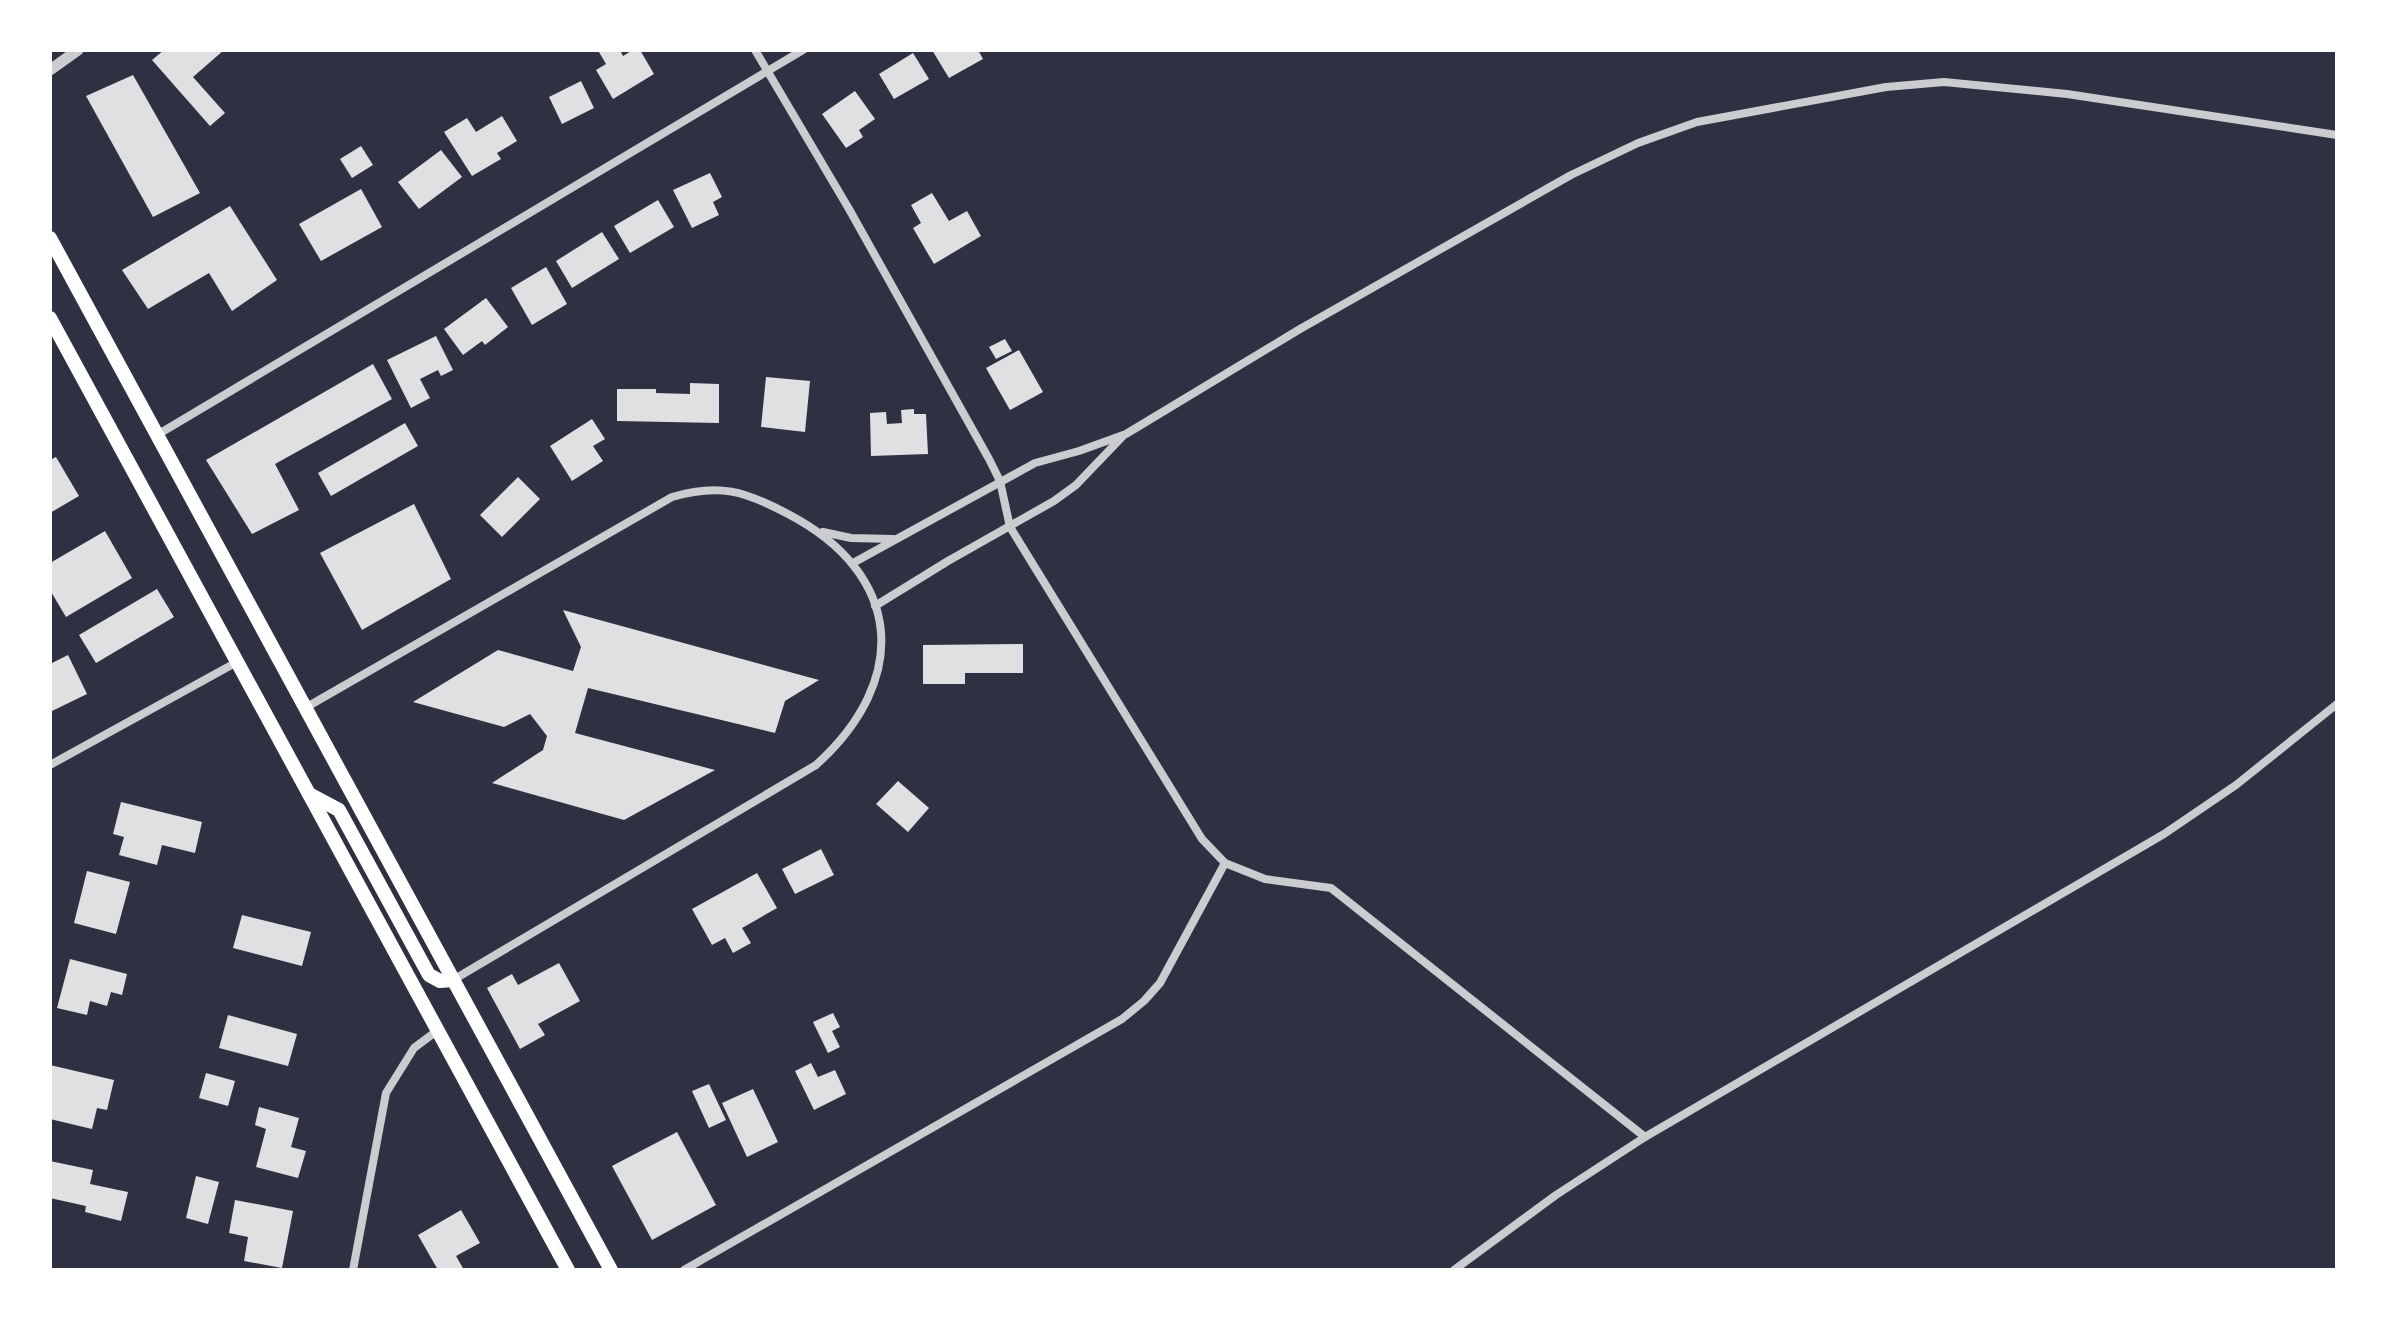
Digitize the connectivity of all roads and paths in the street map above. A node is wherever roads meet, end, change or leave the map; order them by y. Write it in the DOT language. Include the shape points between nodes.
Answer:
graph roads {
  1 [pos="78,50"];
  2 [pos="755,50"];
  3 [pos="803,50"];
  4 [pos="50,70"];
  5 [pos="765,72"];
  6 [pos="2337,135"];
  7 [pos="50,238"];
  8 [pos="50,318"];
  9 [pos="1126,434"];
  10 [pos="156,435"];
  11 [pos="1000,481"];
  12 [pos="1010,527"];
  13 [pos="820,531"];
  14 [pos="897,538"];
  15 [pos="853,563"];
  16 [pos="875,606"];
  17 [pos="237,662"];
  18 [pos="2337,704"];
  19 [pos="305,709"];
  20 [pos="50,765"];
  21 [pos="309,794"];
  22 [pos="1225,863"];
  23 [pos="453,980"];
  24 [pos="438,1030"];
  25 [pos="1645,1137"];
  26 [pos="353,1270"];
  27 [pos="568,1270"];
  28 [pos="611,1270"];
  29 [pos="684,1270"];
  30 [pos="1454,1270"];
  1 -- 4 [label="street"];
  2 -- 5 [label="street"];
  3 -- 5 [label="street"];
  5 -- 10 [label="street"];
  5 -- 11 [label="street" via="849,209"];
  6 -- 9 [label="street" via="2067,94 1944,82 1886,87 1697,122 1571,175"];
  7 -- 10 [label="main road"];
  8 -- 17 [label="main road"];
  9 -- 11 [label="street" via="1035,463"];
  9 -- 12 [label="street" via="1076,485"];
  10 -- 19 [label="main road"];
  11 -- 12 [label="street"];
  11 -- 14 [label="street"];
  12 -- 16 [label="street"];
  12 -- 22 [label="street" via="1202,839"];
  13 -- 14 [label="street" via="851,538"];
  13 -- 15 [label="street"];
  13 -- 19 [label="street" via="755,496 731,490 698,489 672,497"];
  14 -- 15 [label="street"];
  15 -- 16 [label="street"];
  16 -- 23 [label="street" via="883,651 877,678 835,748"];
  17 -- 20 [label="street"];
  17 -- 21 [label="main road"];
  18 -- 25 [label="street" via="2236,785 2164,834"];
  19 -- 23 [label="main road"];
  21 -- 23 [label="main road" via="339,810 429,975"];
  21 -- 24 [label="main road"];
  22 -- 25 [label="street" via="1265,879 1331,888"];
  22 -- 29 [label="street" via="1160,983 1122,1019"];
  23 -- 28 [label="main road"];
  24 -- 26 [label="street" via="414,1048 386,1093"];
  24 -- 27 [label="main road"];
  25 -- 30 [label="street"];
}
